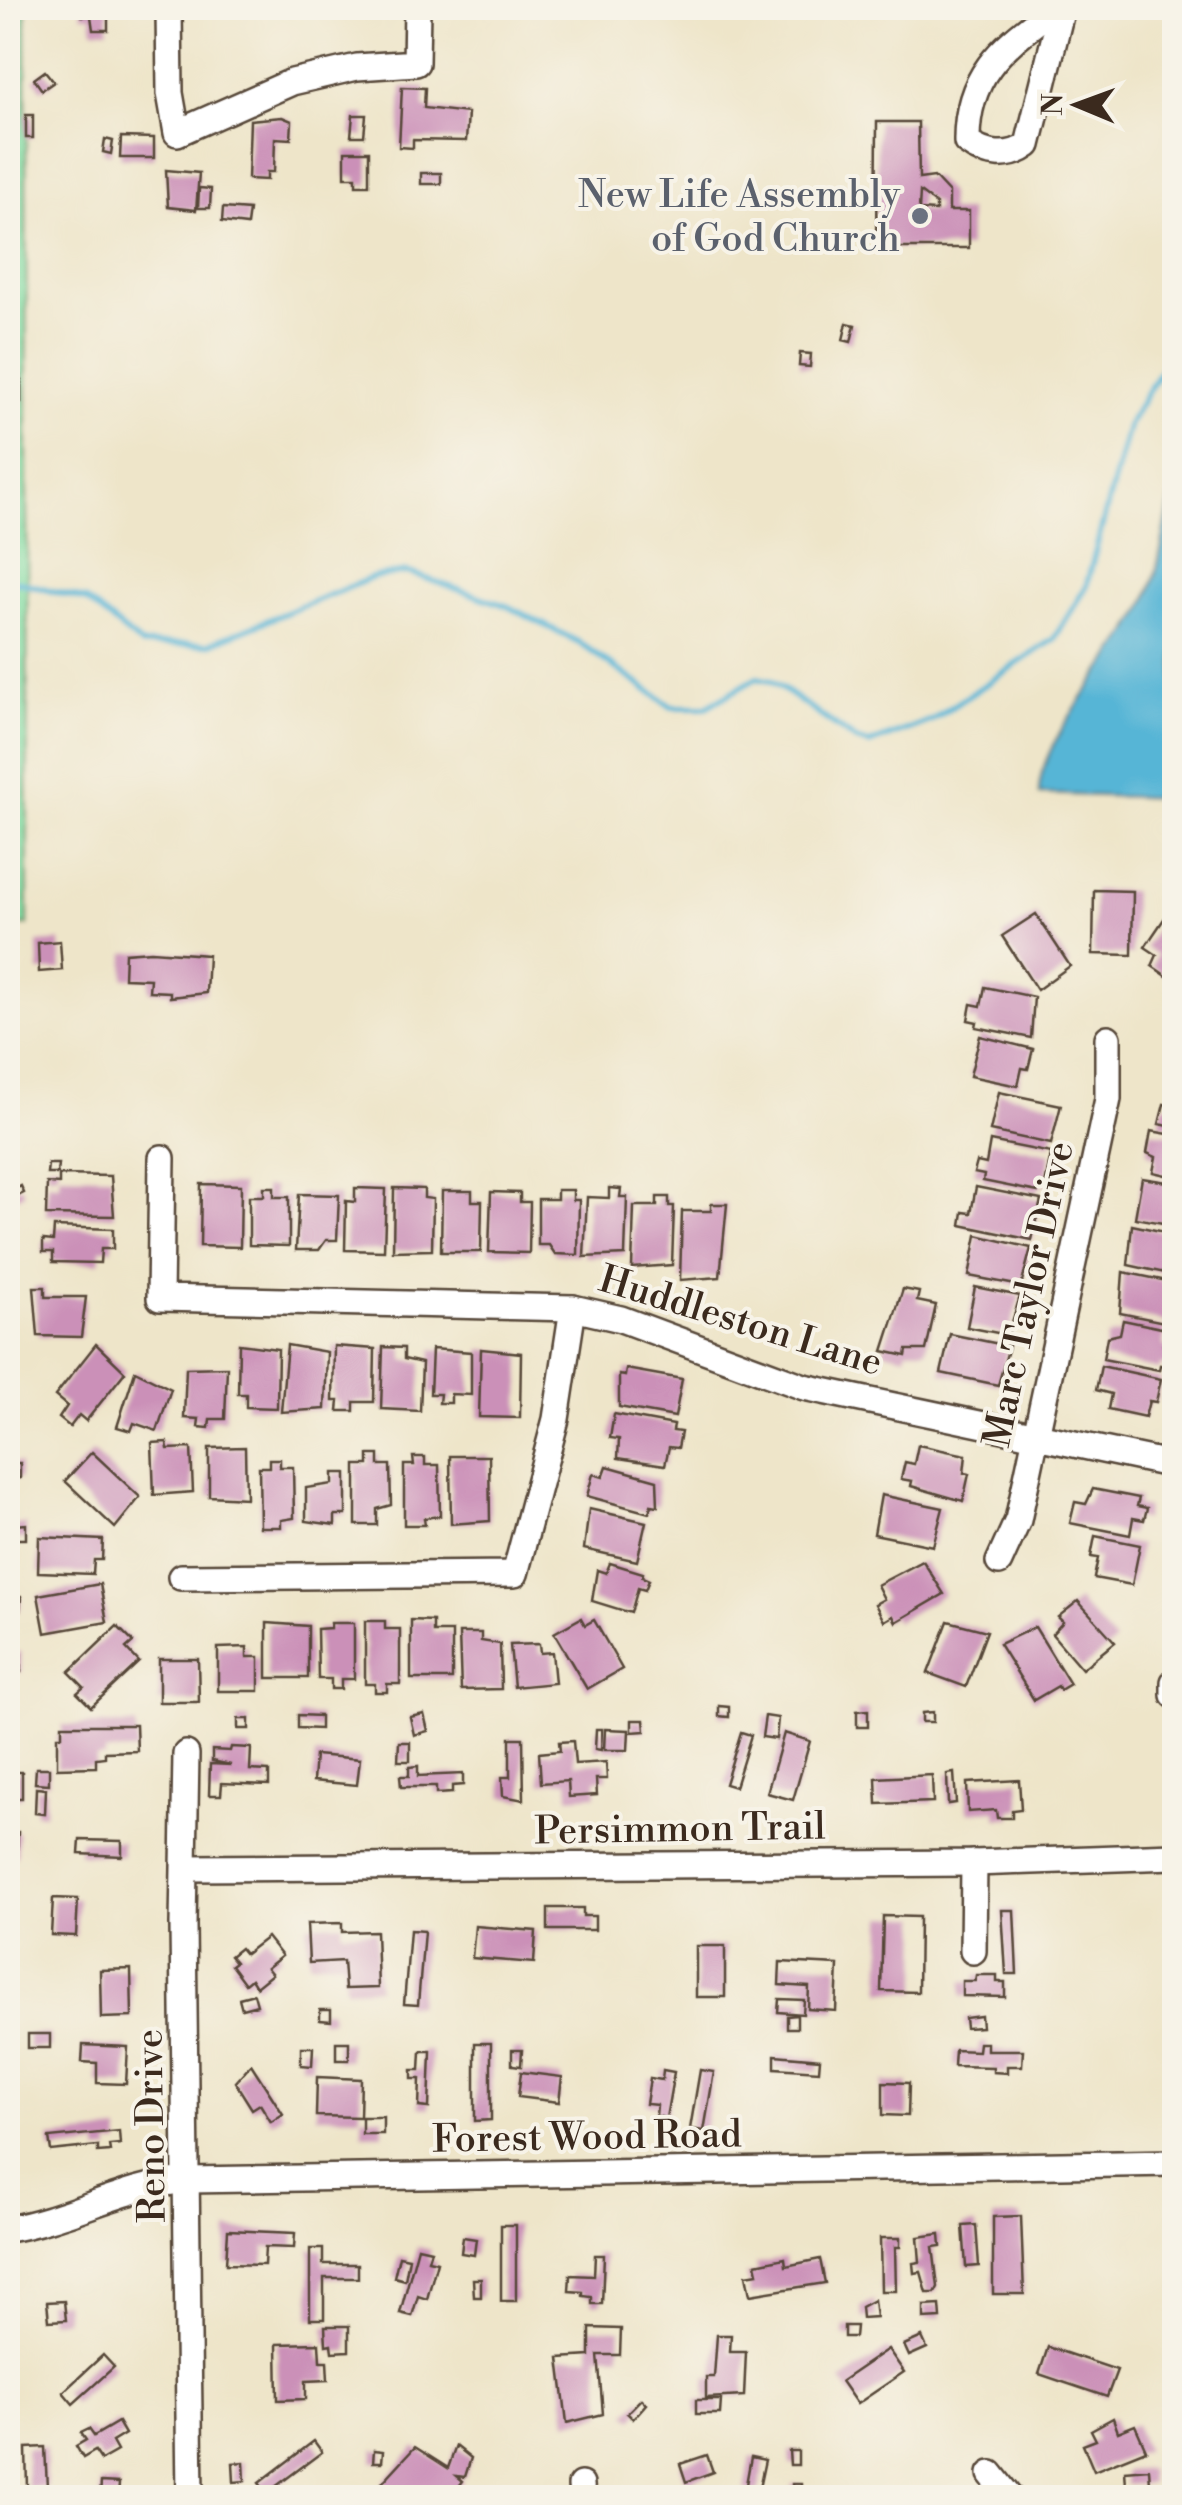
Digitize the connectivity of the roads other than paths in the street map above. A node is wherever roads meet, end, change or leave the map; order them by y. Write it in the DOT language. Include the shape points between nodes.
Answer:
graph roads {
  1 [pos="169,8"];
  2 [pos="418,8"];
  3 [pos="1054,8"];
  4 [pos="1062,8"];
  5 [pos="1108,1038"];
  6 [pos="162,1158"];
  7 [pos="573,1308"];
  8 [pos="1038,1436"];
  9 [pos="1174,1465"];
  10 [pos="1000,1562"];
  11 [pos="181,1577"];
  12 [pos="1174,1682"];
  13 [pos="1174,1694"];
  14 [pos="186,1754"];
  15 [pos="1174,1856"];
  16 [pos="974,1863"];
  17 [pos="186,1868"];
  18 [pos="973,1951"];
  19 [pos="1174,2163"];
  20 [pos="188,2180"];
  21 [pos="8,2229"];
  22 [pos="990,2474"];
  23 [pos="190,2498"];
  24 [pos="1010,2498"];
  1 -- 2 [label="street" via="177,134 292,82 356,67 416,63"];
  3 -- 4 [label="street" via="991,59 975,92 967,134 979,151 1019,152 1028,145"];
  5 -- 8 [label="street, Marc Taylor Drive" via="1108,1100"];
  6 -- 7 [label="street, Huddleston Lane" via="160,1298"];
  7 -- 8 [label="street, Huddleston Lane" via="622,1319 804,1387"];
  7 -- 11 [label="street" via="556,1419 515,1574"];
  8 -- 9 [label="street, Huddleston Lane"];
  8 -- 10 [label="street, Marc Taylor Drive" via="1018,1520"];
  12 -- 13 [label="street"];
  14 -- 17 [label="street, Reno Drive"];
  15 -- 16 [label="street, Persimmon Trail"];
  16 -- 17 [label="street, Persimmon Trail"];
  16 -- 18 [label="street"];
  17 -- 20 [label="street, Reno Drive"];
  19 -- 20 [label="street, Forest Wood Road"];
  20 -- 21 [label="street, Forest Wood Road" via="150,2185"];
  20 -- 23 [label="street, Reno Drive"];
  22 -- 24 [label="street"];
}
